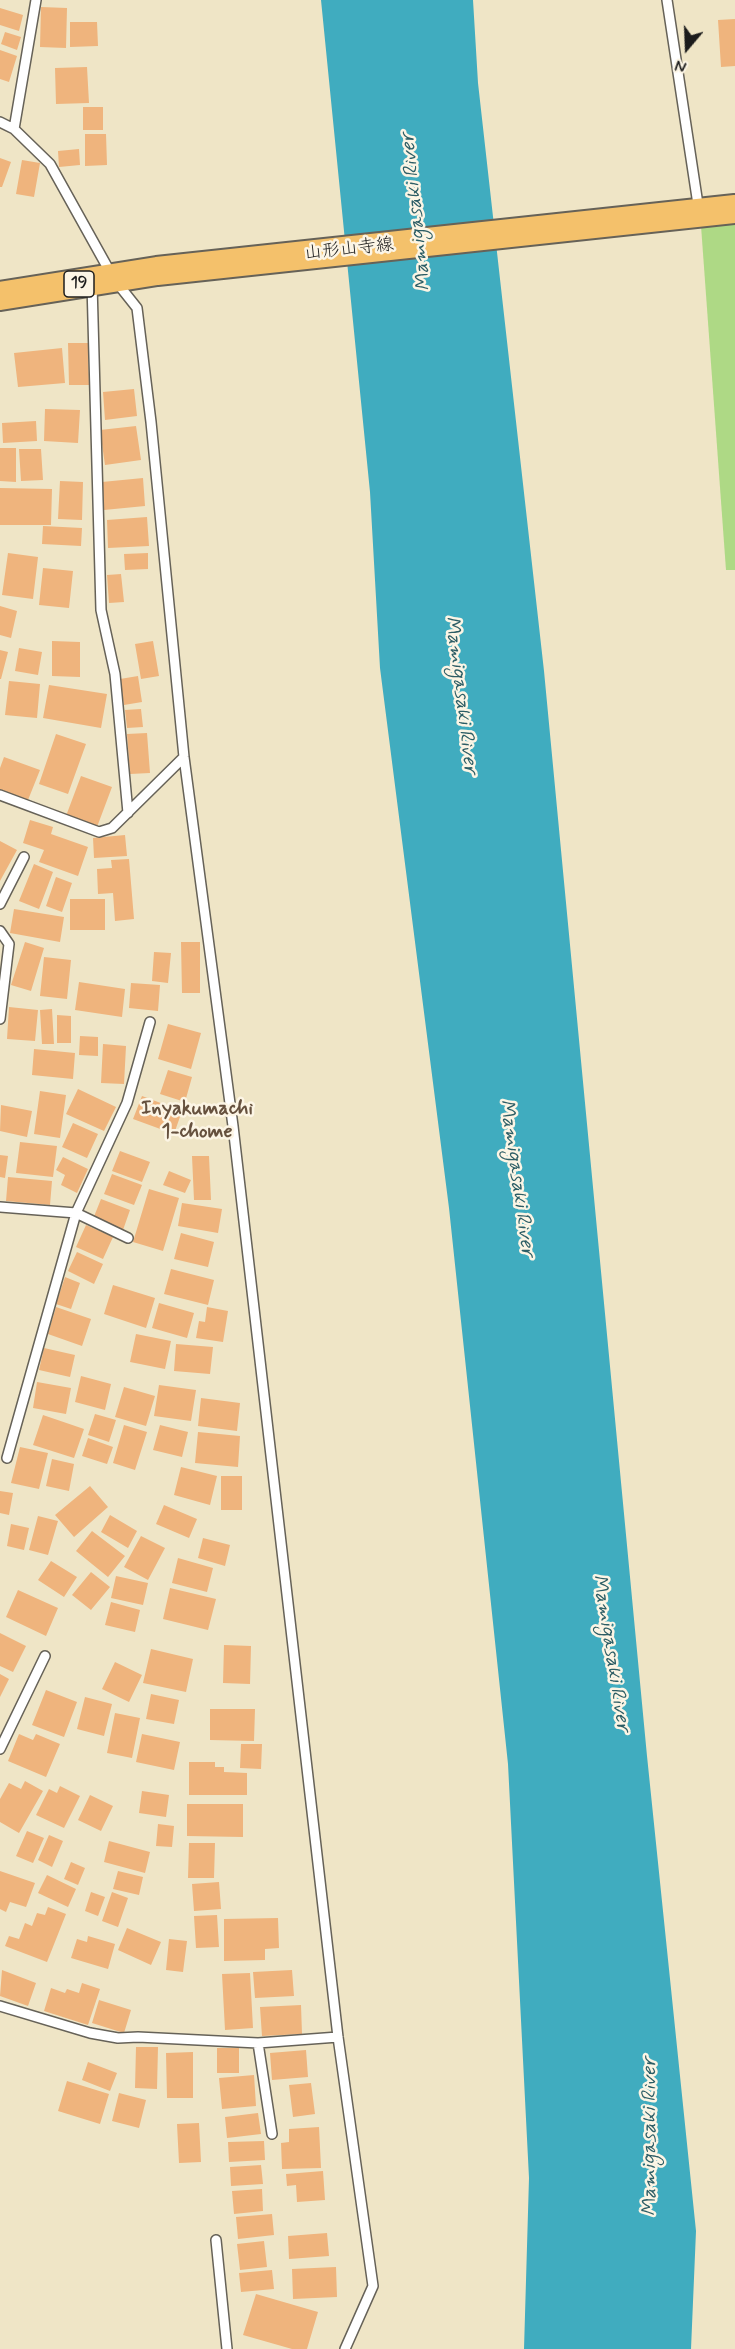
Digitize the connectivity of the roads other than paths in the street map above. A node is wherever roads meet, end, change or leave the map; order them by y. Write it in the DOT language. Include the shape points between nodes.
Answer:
graph roads {
  1 [pos="36,0"];
  2 [pos="667,0"];
  3 [pos="0,122"];
  4 [pos="14,129"];
  5 [pos="735,209"];
  6 [pos="700,212"];
  7 [pos="103,281"];
  8 [pos="0,296"];
  9 [pos="184,757"];
  10 [pos="0,795"];
  11 [pos="128,813"];
  12 [pos="24,856"];
  13 [pos="0,904"];
  14 [pos="0,931"];
  15 [pos="0,1019"];
  16 [pos="150,1022"];
  17 [pos="0,1207"];
  18 [pos="76,1213"];
  19 [pos="128,1238"];
  20 [pos="7,1458"];
  21 [pos="45,1656"];
  22 [pos="0,1749"];
  23 [pos="0,2006"];
  24 [pos="338,2037"];
  25 [pos="258,2043"];
  26 [pos="272,2134"];
  27 [pos="216,2240"];
  28 [pos="227,2349"];
  29 [pos="345,2349"];
  1 -- 4 [label="lane"];
  2 -- 6 [label="lane"];
  3 -- 4 [label="lane"];
  4 -- 7 [label="lane" via="50,164"];
  5 -- 6 [label="main road, 山形山寺線 / 19"];
  6 -- 7 [label="main road, 山形山寺線 / 19" via="157,271"];
  7 -- 8 [label="main road, 山形山寺線 / 19"];
  7 -- 9 [label="lane" via="137,308"];
  7 -- 11 [label="lane" via="101,610 115,674"];
  9 -- 11 [label="lane"];
  9 -- 24 [label="lane" via="236,1149"];
  10 -- 11 [label="lane" via="99,832 112,828"];
  12 -- 13 [label="lane"];
  14 -- 15 [label="lane" via="9,944"];
  16 -- 18 [label="lane" via="128,1103"];
  17 -- 18 [label="lane"];
  18 -- 19 [label="lane"];
  18 -- 20 [label="lane"];
  21 -- 22 [label="lane"];
  23 -- 25 [label="lane" via="118,2038"];
  24 -- 25 [label="lane"];
  24 -- 29 [label="lane" via="373,2286"];
  25 -- 26 [label="lane"];
  27 -- 28 [label="lane"];
}
